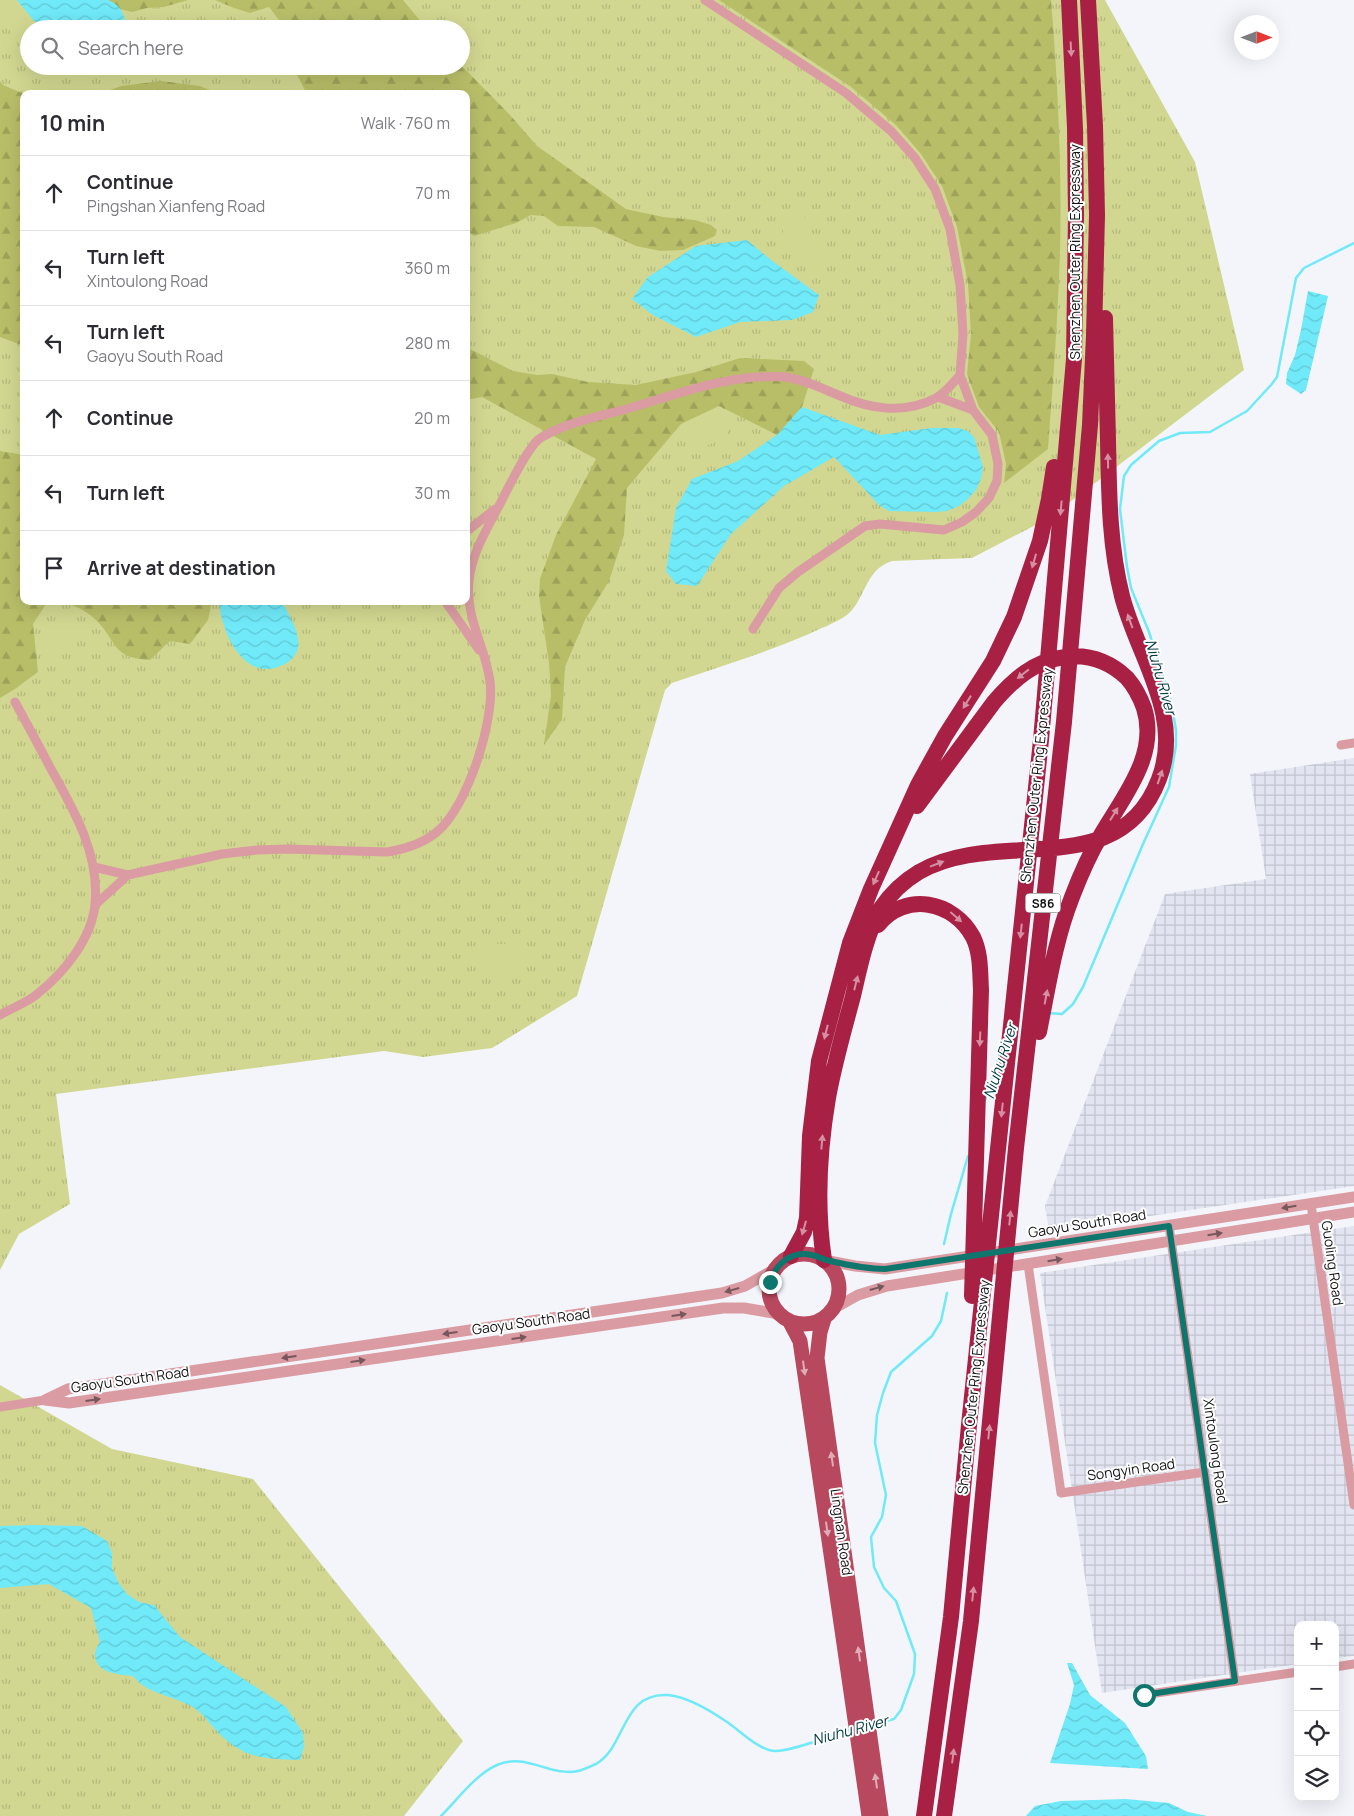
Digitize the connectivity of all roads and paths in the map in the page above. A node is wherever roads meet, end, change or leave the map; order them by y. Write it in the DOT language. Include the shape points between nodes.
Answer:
graph roads {
  1 [pos="705,0"];
  2 [pos="1069,0"];
  3 [pos="1088,0"];
  4 [pos="1097,215"];
  5 [pos="1074,359"];
  6 [pos="960,376"];
  7 [pos="938,397"];
  8 [pos="973,410"];
  9 [pos="500,506"];
  10 [pos="470,529"];
  11 [pos="470,579"];
  12 [pos="470,601"];
  13 [pos="448,605"];
  14 [pos="753,629"];
  15 [pos="486,660"];
  16 [pos="15,702"];
  17 [pos="1354,743"];
  18 [pos="1341,745"];
  19 [pos="897,834"];
  20 [pos="94,867"];
  21 [pos="128,876"];
  22 [pos="95,905"];
  23 [pos="870,934"];
  24 [pos="0,1015"];
  25 [pos="1016,1148"];
  26 [pos="1354,1197"];
  27 [pos="1310,1204"];
  28 [pos="1354,1212"];
  29 [pos="1313,1219"];
  30 [pos="1169,1226"];
  31 [pos="1172,1241"];
  32 [pos="791,1256"];
  33 [pos="824,1260"];
  34 [pos="1028,1264"];
  35 [pos="775,1269"];
  36 [pos="829,1314"];
  37 [pos="785,1318"];
  38 [pos="45,1400"];
  39 [pos="0,1407"];
  40 [pos="969,1425"];
  41 [pos="1205,1472"];
  42 [pos="1354,1505"];
  43 [pos="1354,1664"];
  44 [pos="1339,1666"];
  45 [pos="1294,1673"];
  46 [pos="1235,1681"];
  47 [pos="1144,1695"];
  48 [pos="859,1704"];
  49 [pos="865,1745"];
  50 [pos="869,1816"];
  51 [pos="882,1816"];
  52 [pos="924,1816"];
  53 [pos="944,1816"];
  1 -- 6 [label="street" via="846,93 891,130 915,158 935,189 950,229 960,285 963,334"];
  2 -- 5 [label="highway, Shenzhen Outer Ring Expressway / S86, one-way" via="1075,128"];
  3 -- 4 [label="highway, Shenzhen Outer Ring Expressway / S86"];
  23 -- 4 [label="highway, one-way" via="892,894 903,883 934,864 977,853 1080,845 1100,840 1136,819 1154,792 1160,776 1165,760 1166,725 1157,690 1128,618 1113,555 1104,302"];
  4 -- 25 [label="highway, Shenzhen Outer Ring Expressway / S86" via="1086,465 1061,750"];
  5 -- 19 [label="highway, one-way" via="1040,541 1021,598 993,660 931,761"];
  5 -- 40 [label="highway, Shenzhen Outer Ring Expressway / S86, one-way" via="1040,740"];
  6 -- 7 [label="street"];
  6 -- 8 [label="street"];
  7 -- 8 [label="street"];
  7 -- 9 [label="street" via="911,408 895,410 841,397 786,377 756,377 717,384 566,426 544,436 533,445"];
  8 -- 14 [label="street" via="992,435 998,464 997,481 989,498 976,512 944,530 880,524 865,526 779,588"];
  9 -- 10 [label="street"];
  9 -- 11 [label="street" via="476,551"];
  12 -- 15 [label="street" via="471,618"];
  13 -- 15 [label="street"];
  15 -- 21 [label="street" via="491,704 482,747 456,810 427,839 414,846 387,852 241,851"];
  16 -- 20 [label="street" via="74,810"];
  17 -- 18 [label="street"];
  25 -- 19 [label="highway, one-way" via="1054,953 1066,912 1088,858 1144,756 1148,728 1140,696 1121,672 1097,659 1085,656 1056,658 1030,668 1005,689 983,715"];
  19 -- 32 [label="highway, one-way" via="850,943 821,1053 810,1136 807,1218 804,1232"];
  20 -- 21 [label="street"];
  20 -- 22 [label="street"];
  21 -- 22 [label="street"];
  22 -- 24 [label="street" via="88,930 74,956 36,995"];
  33 -- 23 [label="highway, one-way" via="820,1212 822,1141 832,1077"];
  23 -- 40 [label="highway, one-way" via="900,907 913,904 939,906 950,911 967,928 974,939 980,968"];
  53 -- 25 [label="highway, Shenzhen Outer Ring Expressway / S86, one-way" via="971,1621"];
  26 -- 27 [label="street, Gaoyu South Road"];
  27 -- 29 [label="street, Guoling Road"];
  27 -- 30 [label="street, Gaoyu South Road, one-way"];
  28 -- 29 [label="street"];
  31 -- 29 [label="street, one-way"];
  29 -- 42 [label="street, Guoling Road"];
  30 -- 31 [label="street, Xintoulong Road"];
  30 -- 33 [label="street, Gaoyu South Road" via="885,1269"];
  34 -- 31 [label="street, one-way"];
  31 -- 41 [label="street, Xintoulong Road"];
  32 -- 33 [label="main road" via="805,1254"];
  32 -- 35 [label="main road"];
  33 -- 36 [label="main road" via="834,1270 839,1283 839,1296"];
  36 -- 34 [label="street, one-way" via="858,1295 887,1286"];
  34 -- 41 [label="street, Songyin Road" via="1061,1493"];
  35 -- 37 [label="main road" via="769,1289 772,1302"];
  35 -- 38 [label="street, Gaoyu South Road, one-way" via="745,1286 722,1293 68,1389"];
  36 -- 37 [label="main road" via="804,1325"];
  48 -- 36 [label="main road, Lingnan Road, one-way" via="817,1358 820,1332"];
  38 -- 37 [label="street, Gaoyu South Road, one-way" via="69,1403 723,1308 744,1308"];
  37 -- 48 [label="main road, Lingnan Road, one-way" via="800,1341"];
  38 -- 39 [label="street"];
  40 -- 52 [label="highway, Shenzhen Outer Ring Expressway / S86" via="952,1617"];
  41 -- 46 [label="street, Xintoulong Road"];
  43 -- 44 [label="street"];
  45 -- 46 [label="street"];
  46 -- 47 [label="street"];
  48 -- 49 [label="main road, Lingnan Road"];
  49 -- 50 [label="main road"];
  51 -- 49 [label="main road, one-way"];
}
